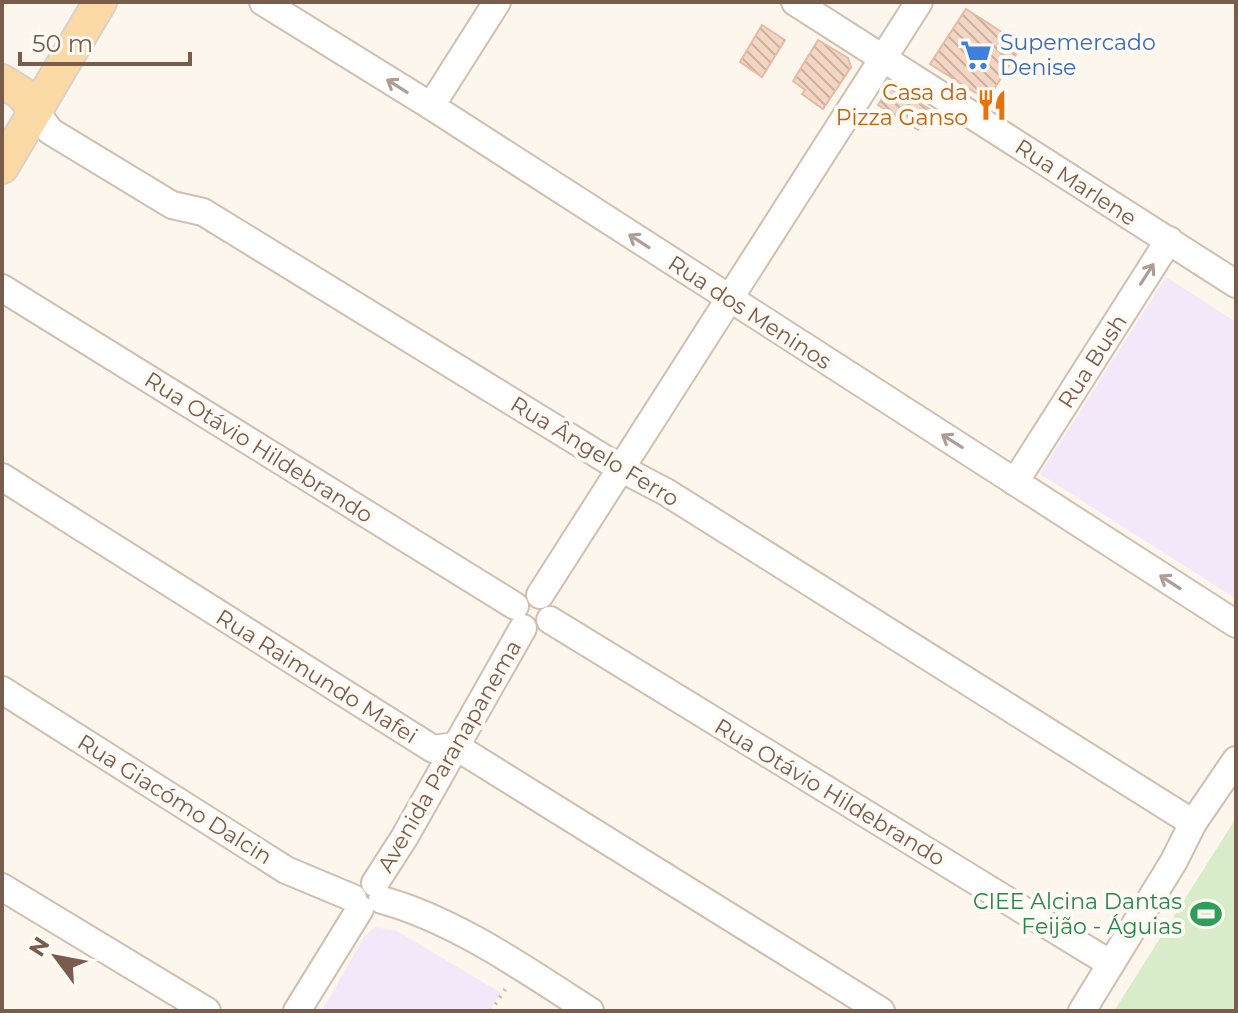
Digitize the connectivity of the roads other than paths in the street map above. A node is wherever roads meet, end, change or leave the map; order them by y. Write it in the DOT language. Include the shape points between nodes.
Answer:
graph roads {
  1 [pos="100,2"];
  2 [pos="263,2"];
  3 [pos="497,2"];
  4 [pos="795,2"];
  5 [pos="919,2"];
  6 [pos="883,58"];
  7 [pos="2,81"];
  8 [pos="431,106"];
  9 [pos="35,110"];
  10 [pos="2,167"];
  11 [pos="1169,240"];
  12 [pos="1236,284"];
  13 [pos="2,288"];
  14 [pos="728,299"];
  15 [pos="620,468"];
  16 [pos="2,477"];
  17 [pos="1015,482"];
  18 [pos="540,595"];
  19 [pos="519,617"];
  20 [pos="550,620"];
  21 [pos="1236,624"];
  22 [pos="2,690"];
  23 [pos="455,746"];
  24 [pos="1236,760"];
  25 [pos="1193,823"];
  26 [pos="2,887"];
  27 [pos="367,898"];
  28 [pos="1111,964"];
  29 [pos="207,1011"];
  30 [pos="297,1011"];
  31 [pos="590,1011"];
  32 [pos="881,1011"];
  33 [pos="1082,1011"];
  1 -- 9 [label="main road"];
  8 -- 2 [label="street, Rua dos Meninos, one-way"];
  3 -- 8 [label="street"];
  4 -- 6 [label="street, Rua Marlene"];
  5 -- 6 [label="street"];
  6 -- 11 [label="street, Rua Marlene"];
  6 -- 14 [label="street"];
  7 -- 9 [label="main road, Rua Ângelo Ferro"];
  14 -- 8 [label="street, Rua dos Meninos, one-way"];
  9 -- 10 [label="main road"];
  9 -- 15 [label="street, Rua Ângelo Ferro" via="50,131 172,205 203,212"];
  11 -- 12 [label="street, Rua Marlene"];
  17 -- 11 [label="street, Rua Bush, one-way"];
  13 -- 19 [label="street, Rua Otávio Hildebrando"];
  14 -- 15 [label="street"];
  17 -- 14 [label="street, Rua dos Meninos, one-way"];
  15 -- 18 [label="street"];
  15 -- 25 [label="street, Rua Ângelo Ferro"];
  16 -- 23 [label="street, Rua Raimundo Mafei" via="433,749"];
  21 -- 17 [label="street, Rua dos Meninos, one-way"];
  18 -- 19 [label="street" via="529,594"];
  18 -- 20 [label="street" via="551,608"];
  19 -- 20 [label="street" via="535,631"];
  19 -- 23 [label="street, Avenida Paranapanema"];
  20 -- 28 [label="street, Rua Otávio Hildebrando"];
  22 -- 27 [label="street, Rua Giacómo Dalcin" via="286,870"];
  23 -- 27 [label="street, Avenida Paranapanema"];
  23 -- 32 [label="street, Rua Raimundo Mafei"];
  24 -- 25 [label="street"];
  25 -- 28 [label="street"];
  26 -- 29 [label="street"];
  27 -- 30 [label="street, Avenida Paranapanema"];
  27 -- 31 [label="street, Rua Giacómo Dalcin" via="431,918"];
  28 -- 33 [label="street"];
}
